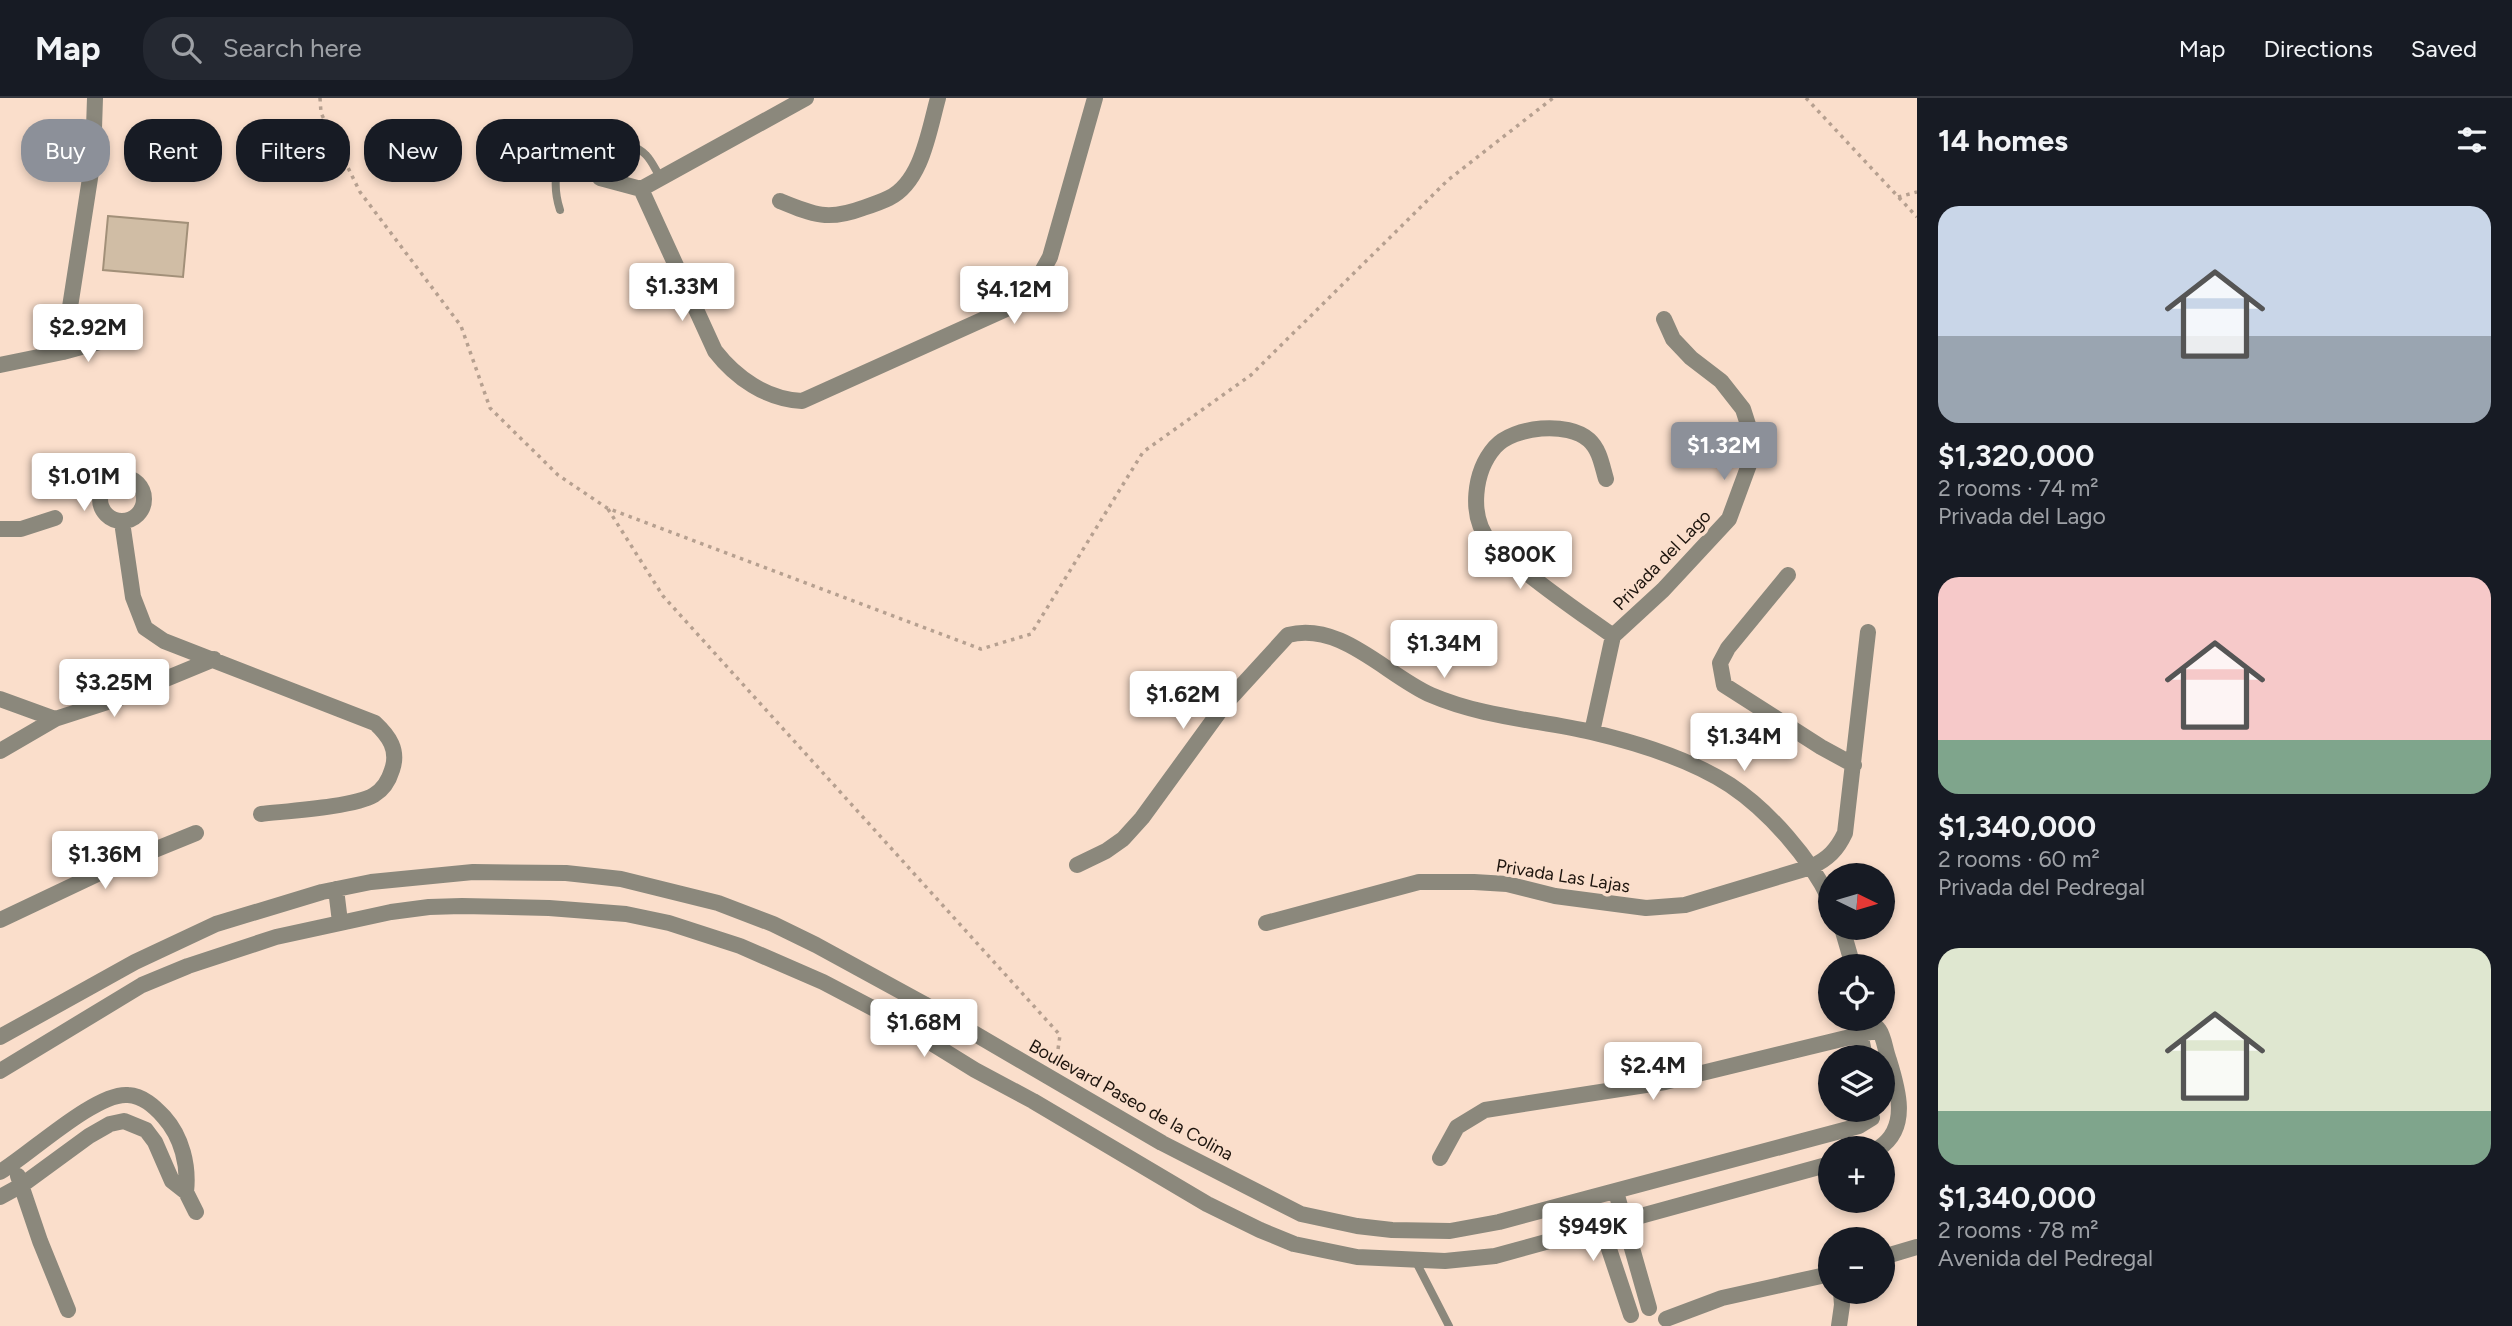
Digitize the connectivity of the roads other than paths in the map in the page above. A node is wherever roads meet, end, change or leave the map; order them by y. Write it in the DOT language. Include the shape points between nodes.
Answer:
graph roads {
  1 [pos="95,98"];
  2 [pos="806,98"];
  3 [pos="938,98"];
  4 [pos="1096,98"];
  5 [pos="661,178"];
  6 [pos="615,182"];
  7 [pos="642,189"];
  8 [pos="780,201"];
  9 [pos="560,210"];
  10 [pos="1664,319"];
  11 [pos="103,341"];
  12 [pos="63,352"];
  13 [pos="0,365"];
  14 [pos="1606,479"];
  15 [pos="55,518"];
  16 [pos="122,522"];
  17 [pos="0,529"];
  18 [pos="1788,575"];
  19 [pos="1867,632"];
  20 [pos="1613,636"];
  21 [pos="214,659"];
  22 [pos="0,699"];
  23 [pos="55,719"];
  24 [pos="1592,732"];
  25 [pos="0,751"];
  26 [pos="1854,765"];
  27 [pos="261,814"];
  28 [pos="196,833"];
  29 [pos="1077,865"];
  30 [pos="1811,867"];
  31 [pos="1818,879"];
  32 [pos="336,889"];
  33 [pos="0,919"];
  34 [pos="340,922"];
  35 [pos="1266,923"];
  36 [pos="1837,1031"];
  37 [pos="1879,1031"];
  38 [pos="0,1037"];
  39 [pos="0,1071"];
  40 [pos="1864,1122"];
  41 [pos="1885,1122"];
  42 [pos="1896,1129"];
  43 [pos="1892,1136"];
  44 [pos="1440,1158"];
  45 [pos="1818,1167"];
  46 [pos="6,1168"];
  47 [pos="22,1185"];
  48 [pos="186,1192"];
  49 [pos="1616,1192"];
  50 [pos="0,1197"];
  51 [pos="1592,1198"];
  52 [pos="195,1212"];
  53 [pos="1623,1222"];
  54 [pos="1601,1228"];
  55 [pos="1917,1247"];
  56 [pos="1895,1253"];
  57 [pos="1415,1260"];
  58 [pos="1818,1277"];
  59 [pos="1842,1304"];
  60 [pos="1649,1308"];
  61 [pos="68,1310"];
  62 [pos="1628,1320"];
  63 [pos="1667,1323"];
  64 [pos="1449,1326"];
  65 [pos="1839,1326"];
  1 -- 12 [label="street" via="93,159"];
  2 -- 5 [label="street"];
  3 -- 8 [label="street" via="910,179 891,197 840,216 809,214"];
  4 -- 7 [label="street" via="1050,257 1035,284 1013,306 802,401 765,392 730,370 715,351"];
  5 -- 7 [label="street"];
  5 -- 9 [label="lane" via="634,146 614,137 586,135 568,146 559,159 555,182"];
  6 -- 7 [label="street"];
  10 -- 20 [label="street, Privada del Lago" via="1673,339 1721,381 1743,409 1751,434 1750,462 1729,519"];
  11 -- 12 [label="street"];
  12 -- 13 [label="street"];
  14 -- 20 [label="street" via="1590,440 1567,428 1539,428 1496,446 1481,470 1476,507 1489,541"];
  15 -- 17 [label="street" via="21,529"];
  16 -- 21 [label="street" via="133,597 145,628 164,641"];
  18 -- 26 [label="street" via="1728,648 1720,663 1724,685"];
  19 -- 26 [label="street"];
  20 -- 24 [label="street, Privada del Lago"];
  21 -- 23 [label="street"];
  21 -- 27 [label="street" via="375,723 389,736 396,759 388,783 374,795 356,802"];
  22 -- 23 [label="street"];
  23 -- 25 [label="street"];
  24 -- 29 [label="street" via="1471,709 1431,695 1345,643 1303,631 1288,635 1226,704 1123,839"];
  24 -- 30 [label="street" via="1663,754 1730,785 1759,809"];
  26 -- 30 [label="street" via="1845,833 1829,857"];
  28 -- 33 [label="street"];
  30 -- 31 [label="street"];
  30 -- 35 [label="street, Privada Las Lajas" via="1685,905 1646,908 1555,896 1507,884 1419,882"];
  32 -- 34 [label="street"];
  32 -- 38 [label="street, Boulevard Paseo de la Colina" via="216,924 135,961"];
  32 -- 51 [label="street, Boulevard Paseo de la Colina" via="473,872 566,873 621,878 740,911 816,945 1202,1164 1301,1214 1392,1230 1450,1231"];
  34 -- 39 [label="street" via="231,951 142,985"];
  34 -- 57 [label="street" via="463,906 589,910 668,923 740,946 813,977 1260,1230 1294,1244 1347,1255"];
  36 -- 44 [label="street" via="1665,1082 1485,1110 1457,1127"];
  37 -- 42 [label="street" via="1899,1103"];
  40 -- 49 [label="street, Boulevard Paseo de la Colina"];
  41 -- 42 [label="street"];
  42 -- 43 [label="street"];
  45 -- 53 [label="street"];
  46 -- 47 [label="street"];
  46 -- 48 [label="street" via="92,1106 126,1094 154,1106 169,1122 188,1174"];
  47 -- 48 [label="street" via="89,1136 124,1121 146,1130 172,1181"];
  47 -- 50 [label="street"];
  47 -- 61 [label="street"];
  48 -- 52 [label="street"];
  49 -- 51 [label="street, Boulevard Paseo de la Colina"];
  49 -- 53 [label="street"];
  51 -- 54 [label="street"];
  53 -- 54 [label="street"];
  53 -- 60 [label="street"];
  54 -- 57 [label="street" via="1495,1256"];
  54 -- 62 [label="street"];
  55 -- 56 [label="street"];
  57 -- 64 [label="lane"];
  58 -- 63 [label="street" via="1722,1298"];
  59 -- 65 [label="street"];
  60 -- 62 [label="street"];
  60 -- 63 [label="street"];
}
